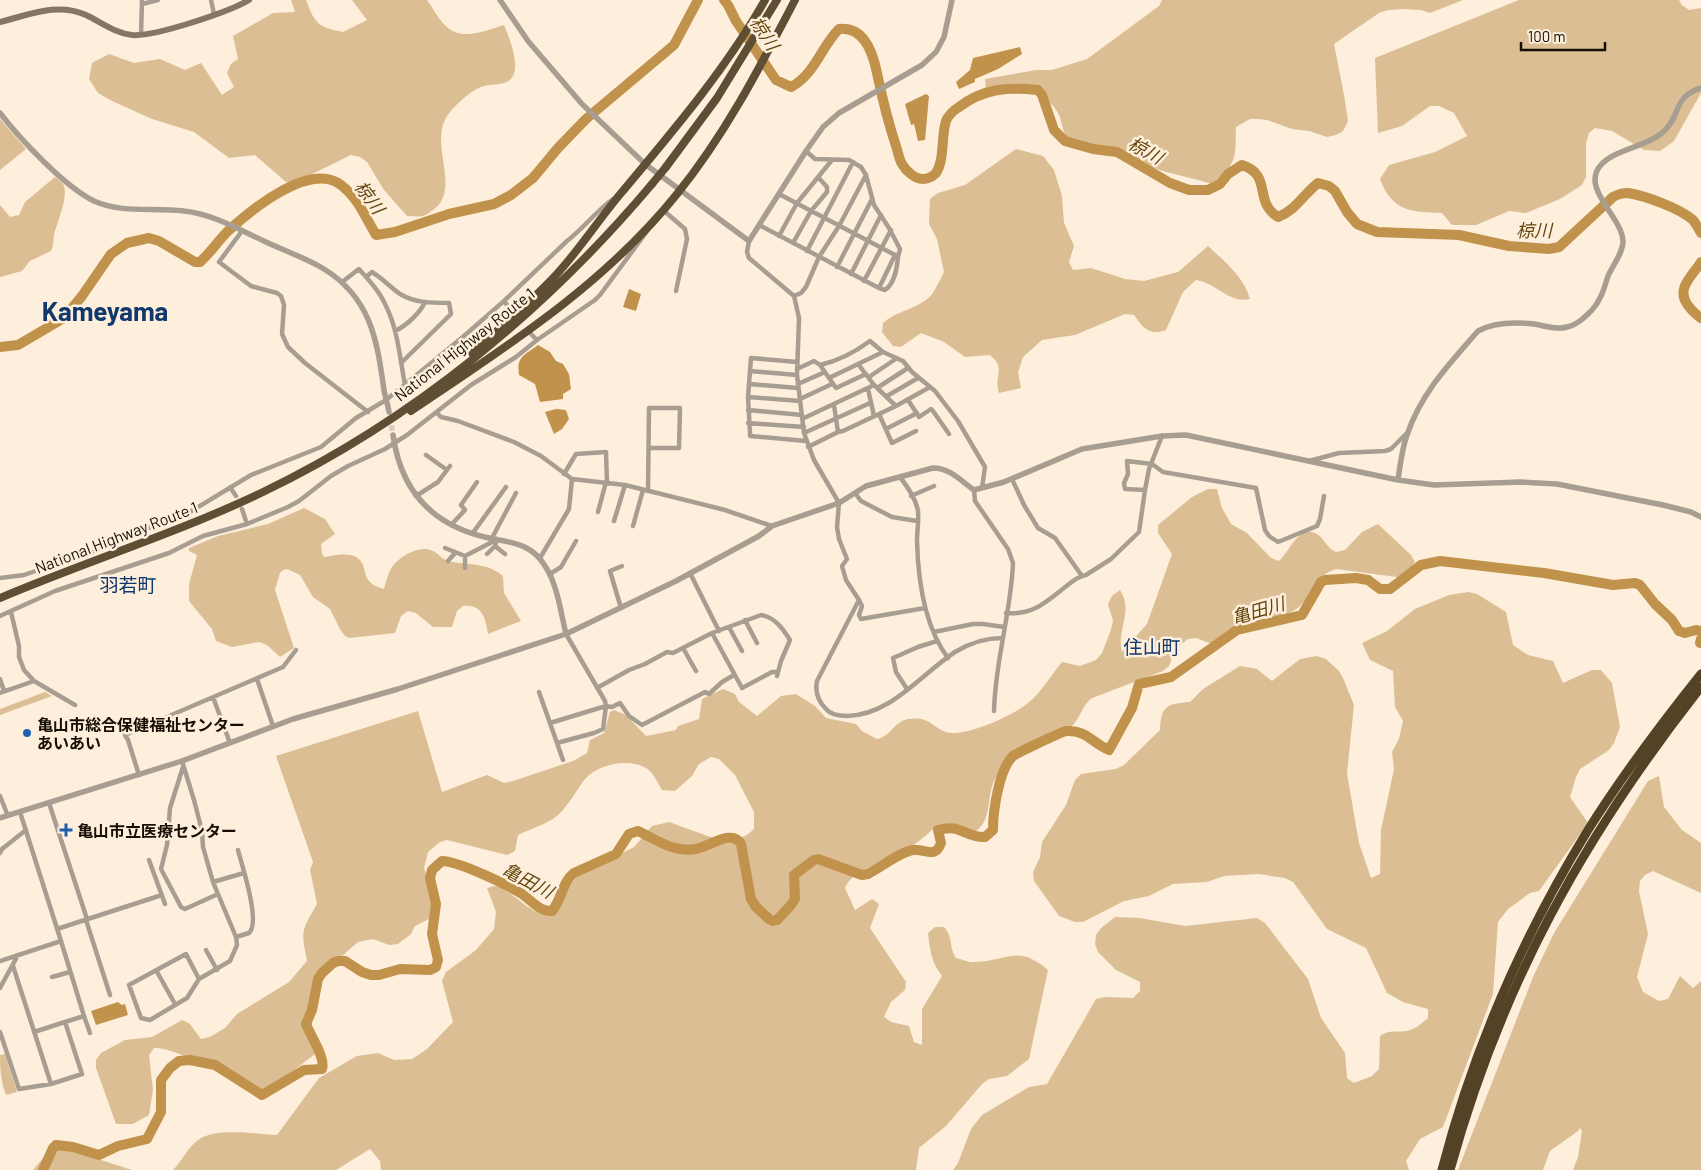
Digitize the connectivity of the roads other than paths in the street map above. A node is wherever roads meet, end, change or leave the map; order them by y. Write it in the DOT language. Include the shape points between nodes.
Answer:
graph roads {
  1 [pos="158,0"];
  2 [pos="210,0"];
  3 [pos="249,0"];
  4 [pos="500,0"];
  5 [pos="765,0"];
  6 [pos="777,0"];
  7 [pos="795,0"];
  8 [pos="952,0"];
  9 [pos="142,2"];
  10 [pos="214,14"];
  11 [pos="0,22"];
  12 [pos="141,35"];
  13 [pos="1701,88"];
  14 [pos="0,113"];
  15 [pos="806,151"];
  16 [pos="832,160"];
  17 [pos="853,162"];
  18 [pos="645,164"];
  19 [pos="866,175"];
  20 [pos="818,177"];
  21 [pos="680,191"];
  22 [pos="620,194"];
  23 [pos="779,194"];
  24 [pos="872,199"];
  25 [pos="797,203"];
  26 [pos="663,210"];
  27 [pos="810,211"];
  28 [pos="881,215"];
  29 [pos="824,218"];
  30 [pos="759,225"];
  31 [pos="650,226"];
  32 [pos="839,226"];
  33 [pos="240,230"];
  34 [pos="891,230"];
  35 [pos="854,233"];
  36 [pos="779,236"];
  37 [pos="868,240"];
  38 [pos="749,241"];
  39 [pos="793,243"];
  40 [pos="882,248"];
  41 [pos="807,251"];
  42 [pos="897,256"];
  43 [pos="819,257"];
  44 [pos="837,267"];
  45 [pos="851,274"];
  46 [pos="366,277"];
  47 [pos="864,281"];
  48 [pos="342,282"];
  49 [pos="879,288"];
  50 [pos="676,291"];
  51 [pos="794,296"];
  52 [pos="504,301"];
  53 [pos="426,302"];
  54 [pos="512,311"];
  55 [pos="395,331"];
  56 [pos="531,334"];
  57 [pos="536,340"];
  58 [pos="883,352"];
  59 [pos="898,358"];
  60 [pos="797,362"];
  61 [pos="401,363"];
  62 [pos="858,364"];
  63 [pos="820,365"];
  64 [pos="797,368"];
  65 [pos="908,368"];
  66 [pos="750,372"];
  67 [pos="825,372"];
  68 [pos="797,375"];
  69 [pos="868,376"];
  70 [pos="829,378"];
  71 [pos="918,378"];
  72 [pos="442,383"];
  73 [pos="405,384"];
  74 [pos="748,384"];
  75 [pos="832,384"];
  76 [pos="798,386"];
  77 [pos="930,386"];
  78 [pos="876,387"];
  79 [pos="868,389"];
  80 [pos="888,396"];
  81 [pos="748,397"];
  82 [pos="386,400"];
  83 [pos="800,400"];
  84 [pos="908,400"];
  85 [pos="870,403"];
  86 [pos="834,404"];
  87 [pos="896,406"];
  88 [pos="748,410"];
  89 [pos="368,412"];
  90 [pos="389,412"];
  91 [pos="437,413"];
  92 [pos="917,413"];
  93 [pos="876,415"];
  94 [pos="802,417"];
  95 [pos="836,418"];
  96 [pos="748,423"];
  97 [pos="886,429"];
  98 [pos="804,430"];
  99 [pos="372,431"];
  100 [pos="916,431"];
  101 [pos="838,432"];
  102 [pos="1407,433"];
  103 [pos="949,434"];
  104 [pos="393,435"];
  105 [pos="1162,436"];
  106 [pos="806,441"];
  107 [pos="394,443"];
  108 [pos="808,447"];
  109 [pos="649,448"];
  110 [pos="426,455"];
  111 [pos="1308,461"];
  112 [pos="1152,464"];
  113 [pos="564,474"];
  114 [pos="900,477"];
  115 [pos="572,479"];
  116 [pos="1012,479"];
  117 [pos="1398,480"];
  118 [pos="478,482"];
  119 [pos="606,483"];
  120 [pos="625,485"];
  121 [pos="934,486"];
  122 [pos="230,487"];
  123 [pos="506,487"];
  124 [pos="982,488"];
  125 [pos="646,490"];
  126 [pos="974,490"];
  127 [pos="1144,490"];
  128 [pos="854,493"];
  129 [pos="516,494"];
  130 [pos="236,496"];
  131 [pos="416,496"];
  132 [pos="911,496"];
  133 [pos="1324,496"];
  134 [pos="839,503"];
  135 [pos="242,509"];
  136 [pos="598,512"];
  137 [pos="1701,517"];
  138 [pos="614,521"];
  139 [pos="917,521"];
  140 [pos="247,524"];
  141 [pos="451,525"];
  142 [pos="633,526"];
  143 [pos="772,526"];
  144 [pos="472,534"];
  145 [pos="494,539"];
  146 [pos="576,541"];
  147 [pos="495,546"];
  148 [pos="445,548"];
  149 [pos="455,553"];
  150 [pos="487,554"];
  151 [pos="505,554"];
  152 [pos="465,556"];
  153 [pos="540,558"];
  154 [pos="448,561"];
  155 [pos="622,566"];
  156 [pos="466,568"];
  157 [pos="690,573"];
  158 [pos="550,574"];
  159 [pos="1082,576"];
  160 [pos="0,578"];
  161 [pos="0,596"];
  162 [pos="859,600"];
  163 [pos="621,608"];
  164 [pos="925,608"];
  165 [pos="11,612"];
  166 [pos="1006,613"];
  167 [pos="0,616"];
  168 [pos="745,620"];
  169 [pos="729,627"];
  170 [pos="1004,627"];
  171 [pos="719,631"];
  172 [pos="934,632"];
  173 [pos="712,633"];
  174 [pos="566,634"];
  175 [pos="1002,638"];
  176 [pos="937,641"];
  177 [pos="757,643"];
  178 [pos="683,648"];
  179 [pos="296,650"];
  180 [pos="742,651"];
  181 [pos="948,658"];
  182 [pos="696,671"];
  183 [pos="1701,674"];
  184 [pos="734,675"];
  185 [pos="257,678"];
  186 [pos="0,679"];
  187 [pos="34,681"];
  188 [pos="597,688"];
  189 [pos="1701,688"];
  190 [pos="907,690"];
  191 [pos="2,692"];
  192 [pos="539,692"];
  193 [pos="213,697"];
  194 [pos="75,705"];
  195 [pos="606,706"];
  196 [pos="994,711"];
  197 [pos="550,722"];
  198 [pos="273,726"];
  199 [pos="230,743"];
  200 [pos="557,743"];
  201 [pos="563,760"];
  202 [pos="182,764"];
  203 [pos="139,775"];
  204 [pos="0,796"];
  205 [pos="49,803"];
  206 [pos="20,812"];
  207 [pos="8,816"];
  208 [pos="0,818"];
  209 [pos="26,830"];
  210 [pos="238,850"];
  211 [pos="0,853"];
  212 [pos="149,860"];
  213 [pos="244,873"];
  214 [pos="213,882"];
  215 [pos="218,894"];
  216 [pos="162,895"];
  217 [pos="165,904"];
  218 [pos="87,920"];
  219 [pos="57,929"];
  220 [pos="236,937"];
  221 [pos="60,941"];
  222 [pos="206,950"];
  223 [pos="18,955"];
  224 [pos="0,961"];
  225 [pos="13,966"];
  226 [pos="156,970"];
  227 [pos="217,970"];
  228 [pos="70,972"];
  229 [pos="52,977"];
  230 [pos="199,979"];
  231 [pos="0,988"];
  232 [pos="110,995"];
  233 [pos="175,1004"];
  234 [pos="84,1016"];
  235 [pos="65,1022"];
  236 [pos="0,1032"];
  237 [pos="34,1032"];
  238 [pos="90,1033"];
  239 [pos="51,1084"];
  240 [pos="1442,1170"];
  241 [pos="1450,1170"];
  1 -- 9 [label="street"];
  2 -- 10 [label="street"];
  3 -- 10 [label="main road"];
  4 -- 18 [label="street" via="528,41 582,104"];
  5 -- 18 [label="highway" via="711,80"];
  6 -- 72 [label="highway, National Highway Route 1, bridge" via="723,88 666,167 609,234 518,322"];
  7 -- 21 [label="highway" via="714,146"];
  8 -- 15 [label="street" via="946,30 936,52 922,65 839,113 823,127"];
  9 -- 12 [label="street"];
  10 -- 12 [label="main road"];
  11 -- 12 [label="main road" via="41,11 69,10 124,34"];
  13 -- 102 [label="street" via="1682,99 1662,133 1601,165 1594,180 1597,191 1620,228 1623,244 1599,302 1578,322 1567,327 1499,324 1478,331 1434,382"];
  14 -- 33 [label="street" via="61,176 95,201 122,208 184,211"];
  15 -- 16 [label="street" via="815,159"];
  15 -- 23 [label="street"];
  16 -- 17 [label="street"];
  16 -- 20 [label="street"];
  17 -- 19 [label="street"];
  17 -- 29 [label="street"];
  18 -- 21 [label="street"];
  18 -- 22 [label="highway"];
  19 -- 24 [label="street"];
  19 -- 32 [label="street"];
  20 -- 25 [label="street"];
  20 -- 27 [label="street" via="827,187 827,192"];
  21 -- 26 [label="highway"];
  21 -- 38 [label="street"];
  22 -- 52 [label="street" via="599,209 577,234"];
  22 -- 72 [label="highway" via="555,276 443,377"];
  23 -- 25 [label="street"];
  23 -- 30 [label="street"];
  24 -- 28 [label="street"];
  24 -- 35 [label="street"];
  25 -- 27 [label="street"];
  25 -- 36 [label="street"];
  26 -- 31 [label="highway"];
  26 -- 50 [label="street" via="685,229 687,239"];
  27 -- 29 [label="street"];
  27 -- 39 [label="street"];
  28 -- 34 [label="street"];
  28 -- 37 [label="street"];
  29 -- 32 [label="street"];
  29 -- 41 [label="street"];
  30 -- 36 [label="street"];
  30 -- 38 [label="street"];
  31 -- 57 [label="street" via="600,295"];
  31 -- 99 [label="highway" via="592,282 529,331 401,418"];
  32 -- 35 [label="street"];
  32 -- 43 [label="street"];
  33 -- 48 [label="street" via="319,266"];
  33 -- 89 [label="street" via="219,262 251,286 280,296 284,305 282,334 288,347"];
  34 -- 40 [label="street"];
  34 -- 42 [label="street" via="900,249"];
  35 -- 37 [label="street"];
  35 -- 44 [label="street"];
  36 -- 39 [label="street"];
  37 -- 40 [label="street"];
  37 -- 45 [label="street"];
  38 -- 51 [label="street" via="749,258"];
  39 -- 41 [label="street"];
  40 -- 42 [label="street"];
  40 -- 47 [label="street"];
  41 -- 43 [label="street"];
  42 -- 49 [label="street"];
  42 -- 49 [label="street" via="896,274 889,288"];
  43 -- 44 [label="street"];
  43 -- 51 [label="street" via="806,287"];
  44 -- 45 [label="street"];
  45 -- 47 [label="street"];
  46 -- 48 [label="street" via="358,269"];
  46 -- 53 [label="street" via="372,272 400,294"];
  46 -- 55 [label="street" via="386,306"];
  47 -- 49 [label="street"];
  48 -- 82 [label="street" via="360,302 370,322"];
  51 -- 60 [label="street" via="799,318"];
  52 -- 54 [label="street"];
  52 -- 73 [label="street"];
  53 -- 55 [label="street" via="401,329"];
  53 -- 61 [label="street" via="449,303 452,314"];
  55 -- 61 [label="street"];
  56 -- 57 [label="street"];
  57 -- 91 [label="street"];
  58 -- 59 [label="street"];
  58 -- 62 [label="street"];
  58 -- 63 [label="street" via="870,341 828,364"];
  59 -- 65 [label="street"];
  59 -- 69 [label="street"];
  60 -- 64 [label="street"];
  60 -- 66 [label="street" via="751,358"];
  61 -- 73 [label="street"];
  62 -- 69 [label="street"];
  62 -- 70 [label="street"];
  63 -- 64 [label="street" via="814,361"];
  63 -- 67 [label="street"];
  64 -- 68 [label="street"];
  65 -- 71 [label="street"];
  65 -- 78 [label="street"];
  66 -- 68 [label="street"];
  66 -- 74 [label="street"];
  67 -- 70 [label="street"];
  67 -- 76 [label="street"];
  68 -- 76 [label="street"];
  69 -- 75 [label="street" via="836,388"];
  69 -- 78 [label="street"];
  70 -- 75 [label="street"];
  71 -- 77 [label="street"];
  71 -- 80 [label="street"];
  72 -- 99 [label="highway, National Highway Route 1"];
  73 -- 82 [label="street"];
  74 -- 76 [label="street"];
  74 -- 81 [label="street"];
  75 -- 83 [label="street"];
  76 -- 83 [label="street"];
  77 -- 84 [label="street"];
  77 -- 124 [label="street" via="978,452 985,467"];
  78 -- 79 [label="street"];
  78 -- 80 [label="street"];
  79 -- 85 [label="street"];
  79 -- 86 [label="street"];
  80 -- 87 [label="street"];
  81 -- 83 [label="street"];
  81 -- 88 [label="street"];
  82 -- 89 [label="street"];
  82 -- 90 [label="street"];
  83 -- 94 [label="street"];
  84 -- 87 [label="street"];
  84 -- 92 [label="street"];
  85 -- 93 [label="street"];
  85 -- 95 [label="street"];
  86 -- 94 [label="street"];
  86 -- 95 [label="street"];
  87 -- 93 [label="street"];
  88 -- 94 [label="street"];
  88 -- 96 [label="street"];
  89 -- 122 [label="street" via="321,447 272,465"];
  91 -- 107 [label="street"];
  91 -- 113 [label="street" via="514,442 541,456"];
  92 -- 97 [label="street"];
  92 -- 103 [label="street" via="919,417 931,409"];
  93 -- 97 [label="street"];
  93 -- 101 [label="street"];
  94 -- 98 [label="street"];
  95 -- 98 [label="street"];
  95 -- 101 [label="street"];
  96 -- 98 [label="street"];
  96 -- 106 [label="street" via="750,436"];
  97 -- 100 [label="street" via="892,443"];
  98 -- 106 [label="street"];
  99 -- 161 [label="highway, National Highway Route 1" via="325,460 231,507"];
  101 -- 108 [label="street"];
  102 -- 111 [label="street" via="1385,451 1339,453"];
  102 -- 117 [label="street"];
  104 -- 107 [label="street"];
  105 -- 111 [label="street" via="1192,436"];
  105 -- 112 [label="street"];
  105 -- 116 [label="street" via="1082,449"];
  106 -- 108 [label="street"];
  107 -- 131 [label="street" via="403,474"];
  107 -- 140 [label="street" via="331,476 299,501"];
  108 -- 134 [label="street"];
  109 -- 109 [label="street" via="649,408 680,408 679,448"];
  109 -- 125 [label="street"];
  110 -- 131 [label="street" via="448,468 438,482"];
  111 -- 117 [label="street"];
  112 -- 127 [label="street"];
  112 -- 127 [label="street" via="1127,462 1125,489"];
  112 -- 133 [label="street" via="1163,472 1256,488 1265,530 1278,542 1317,526"];
  113 -- 115 [label="street"];
  113 -- 119 [label="street" via="576,454 606,452"];
  114 -- 126 [label="street" via="939,468"];
  114 -- 128 [label="street" via="866,486"];
  114 -- 132 [label="street"];
  115 -- 119 [label="street"];
  115 -- 153 [label="street" via="568,509"];
  116 -- 124 [label="street"];
  116 -- 159 [label="street" via="1038,528 1057,540"];
  117 -- 137 [label="street" via="1434,485 1557,484 1663,505"];
  118 -- 141 [label="street" via="462,505 465,510"];
  119 -- 120 [label="street"];
  119 -- 136 [label="street"];
  120 -- 125 [label="street"];
  120 -- 138 [label="street"];
  121 -- 132 [label="street"];
  122 -- 130 [label="street"];
  122 -- 160 [label="street" via="180,518 24,575"];
  123 -- 144 [label="street"];
  124 -- 126 [label="street"];
  125 -- 142 [label="street"];
  125 -- 143 [label="street"];
  126 -- 166 [label="street" via="975,501 1012,558"];
  127 -- 159 [label="street" via="1140,532 1111,559"];
  128 -- 134 [label="street"];
  128 -- 139 [label="street" via="861,501 892,517"];
  129 -- 145 [label="street"];
  131 -- 141 [label="street" via="426,508"];
  132 -- 139 [label="street" via="918,511"];
  134 -- 143 [label="street"];
  134 -- 162 [label="street" via="837,527 847,559 842,566 843,574"];
  135 -- 140 [label="street"];
  139 -- 164 [label="street" via="918,561"];
  140 -- 165 [label="street" via="214,532 169,553 61,588"];
  141 -- 144 [label="street"];
  143 -- 157 [label="street"];
  144 -- 145 [label="street"];
  145 -- 147 [label="street"];
  145 -- 152 [label="street"];
  145 -- 153 [label="street" via="515,542"];
  146 -- 158 [label="street" via="561,567"];
  147 -- 150 [label="street"];
  147 -- 151 [label="street"];
  148 -- 149 [label="street"];
  149 -- 152 [label="street"];
  149 -- 154 [label="street"];
  152 -- 156 [label="street"];
  153 -- 158 [label="street"];
  155 -- 163 [label="street" via="610,570"];
  157 -- 163 [label="street"];
  157 -- 171 [label="street"];
  158 -- 174 [label="street"];
  159 -- 166 [label="street" via="1042,605 1019,614"];
  162 -- 164 [label="street" via="861,619"];
  162 -- 190 [label="street" via="817,681 820,702 831,713 861,715 881,707"];
  163 -- 174 [label="street"];
  164 -- 172 [label="street"];
  165 -- 167 [label="street"];
  165 -- 187 [label="street" via="19,657 24,670"];
  166 -- 170 [label="street"];
  168 -- 169 [label="street"];
  168 -- 177 [label="street"];
  168 -- 184 [label="street" via="764,615 779,624 790,642 778,674 772,672 742,688"];
  169 -- 171 [label="street"];
  169 -- 180 [label="street"];
  170 -- 172 [label="street" via="973,624"];
  170 -- 175 [label="street"];
  171 -- 173 [label="street"];
  172 -- 176 [label="street"];
  173 -- 178 [label="street"];
  173 -- 184 [label="street"];
  174 -- 188 [label="street"];
  174 -- 198 [label="street"];
  175 -- 181 [label="street" via="984,639"];
  175 -- 196 [label="street" via="994,688"];
  176 -- 181 [label="street"];
  176 -- 190 [label="street" via="893,658 896,672"];
  178 -- 182 [label="street"];
  178 -- 188 [label="street" via="667,652"];
  179 -- 185 [label="street" via="283,667"];
  181 -- 190 [label="street"];
  183 -- 240 [label="highway" via="1608,800 1531,932 1481,1045"];
  184 -- 195 [label="street" via="709,694 705,692 642,724 629,716 620,703"];
  185 -- 193 [label="street"];
  185 -- 198 [label="street"];
  186 -- 191 [label="street"];
  187 -- 191 [label="street"];
  187 -- 194 [label="street"];
  188 -- 195 [label="street"];
  189 -- 241 [label="highway" via="1616,804 1539,935 1490,1047"];
  192 -- 197 [label="street"];
  193 -- 199 [label="street"];
  193 -- 203 [label="street" via="125,735"];
  195 -- 197 [label="street"];
  195 -- 200 [label="street" via="603,729"];
  197 -- 200 [label="street"];
  198 -- 199 [label="street"];
  199 -- 202 [label="street"];
  200 -- 201 [label="street"];
  202 -- 203 [label="street"];
  202 -- 214 [label="street"];
  202 -- 215 [label="street" via="170,808 161,869 185,909"];
  203 -- 205 [label="street"];
  204 -- 207 [label="street"];
  205 -- 206 [label="street"];
  205 -- 218 [label="street"];
  206 -- 207 [label="street"];
  206 -- 209 [label="street"];
  207 -- 208 [label="street"];
  209 -- 211 [label="street"];
  209 -- 219 [label="street"];
  210 -- 213 [label="street"];
  212 -- 216 [label="street"];
  213 -- 214 [label="street"];
  213 -- 220 [label="street" via="253,925 251,931"];
  214 -- 215 [label="street"];
  215 -- 220 [label="street"];
  216 -- 217 [label="street"];
  216 -- 218 [label="street"];
  218 -- 219 [label="street"];
  218 -- 232 [label="street"];
  219 -- 221 [label="street"];
  220 -- 227 [label="street" via="237,945 230,961"];
  221 -- 223 [label="street"];
  221 -- 228 [label="street"];
  222 -- 227 [label="street"];
  223 -- 224 [label="street"];
  223 -- 225 [label="street"];
  225 -- 231 [label="street"];
  225 -- 237 [label="street"];
  226 -- 230 [label="street" via="186,954"];
  226 -- 233 [label="street"];
  226 -- 233 [label="street" via="129,985 141,1018 150,1020"];
  227 -- 230 [label="street"];
  228 -- 229 [label="street"];
  228 -- 234 [label="street"];
  230 -- 233 [label="street" via="187,998"];
  234 -- 235 [label="street"];
  234 -- 238 [label="street"];
  235 -- 237 [label="street"];
  235 -- 239 [label="street" via="82,1074"];
  236 -- 239 [label="street" via="19,1089"];
  237 -- 239 [label="street"];
}
